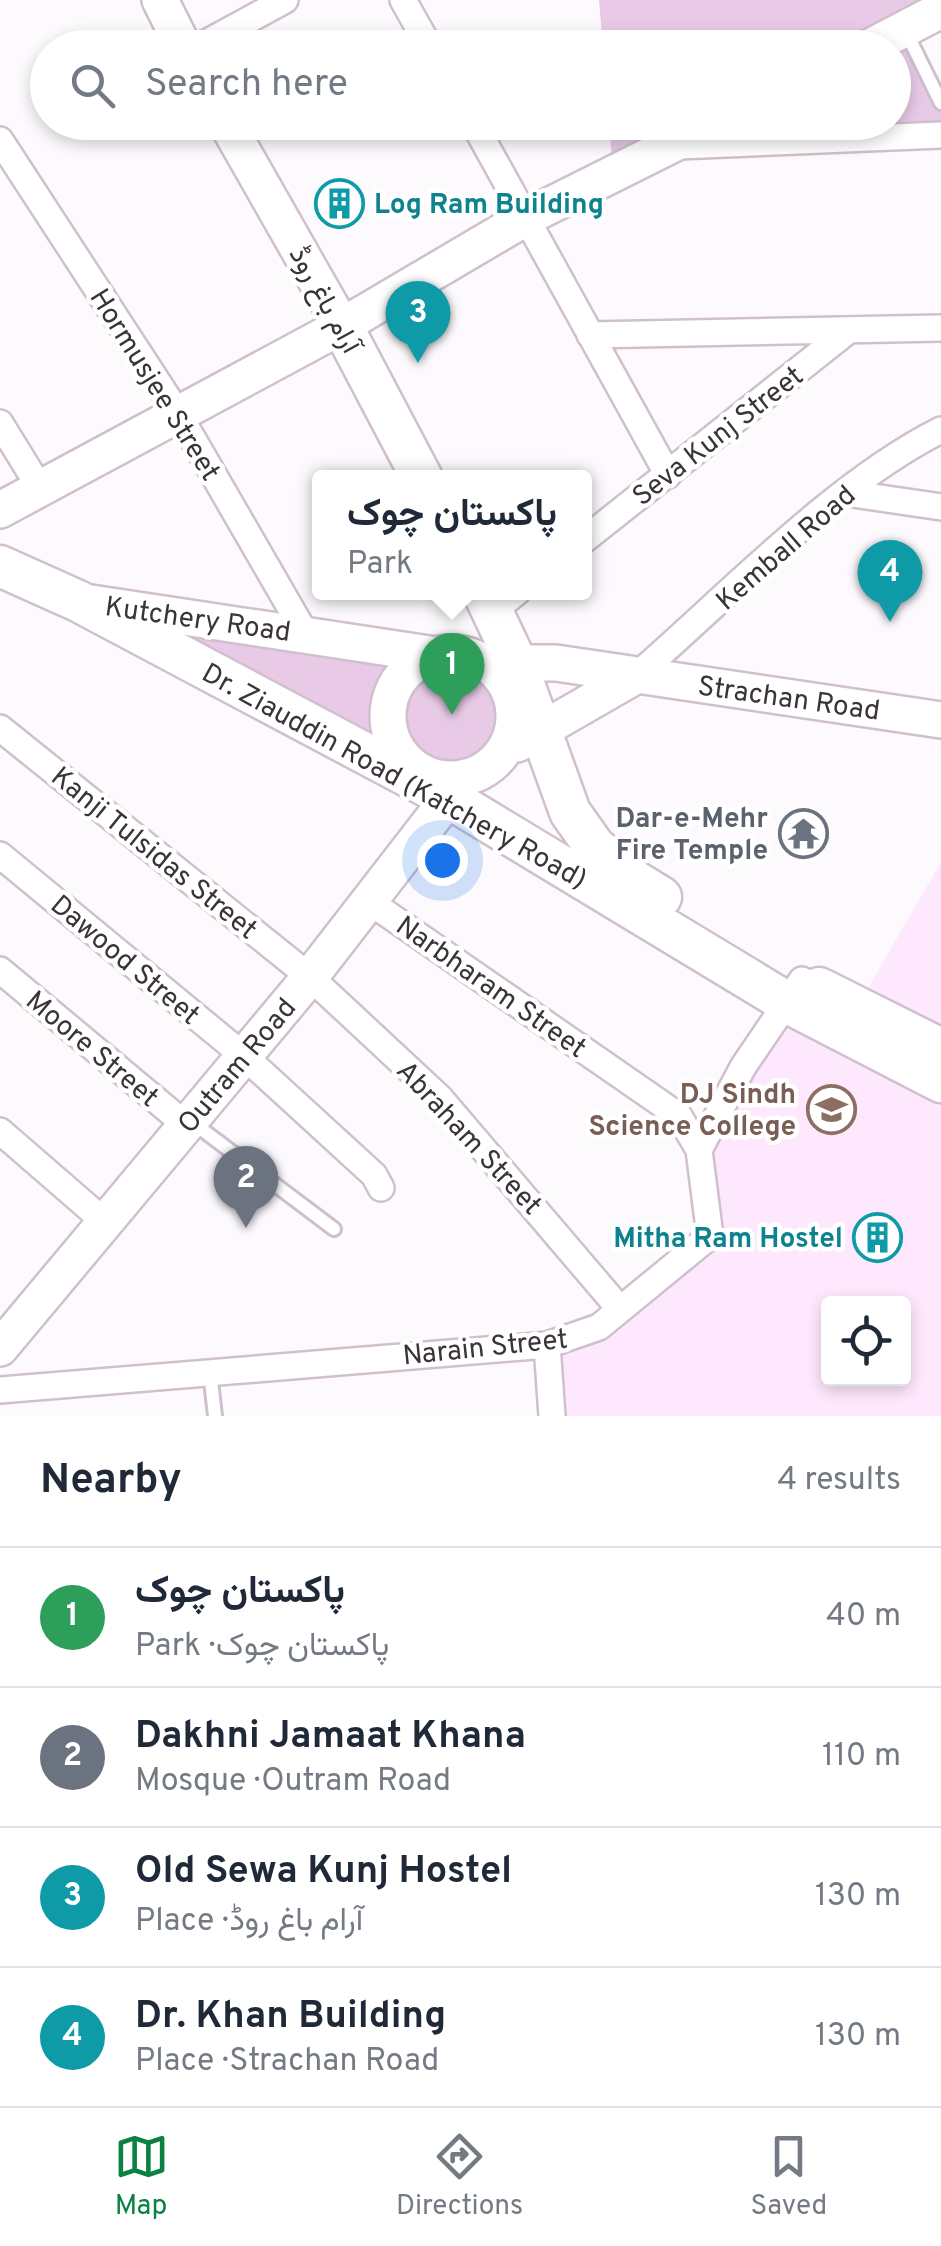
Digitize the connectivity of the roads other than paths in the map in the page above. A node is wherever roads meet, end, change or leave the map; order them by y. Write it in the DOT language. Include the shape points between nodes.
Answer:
graph roads {
  1 [pos="160,0"];
  2 [pos="284,0"];
  3 [pos="403,0"];
  4 [pos="941,10"];
  5 [pos="175,30"];
  6 [pos="230,30"];
  7 [pos="420,30"];
  8 [pos="904,30"];
  9 [pos="911,44"];
  10 [pos="941,103"];
  11 [pos="941,136"];
  12 [pos="911,137"];
  13 [pos="0,140"];
  14 [pos="236,140"];
  15 [pos="483,140"];
  16 [pos="682,140"];
  17 [pos="842,140"];
  18 [pos="668,147"];
  19 [pos="526,217"];
  20 [pos="342,326"];
  21 [pos="941,328"];
  22 [pos="850,330"];
  23 [pos="590,335"];
  24 [pos="179,414"];
  25 [pos="0,423"];
  26 [pos="941,430"];
  27 [pos="418,470"];
  28 [pos="668,475"];
  29 [pos="40,488"];
  30 [pos="846,492"];
  31 [pos="941,506"];
  32 [pos="0,510"];
  33 [pos="592,534"];
  34 [pos="0,566"];
  35 [pos="498,600"];
  36 [pos="78,601"];
  37 [pos="305,633"];
  38 [pos="436,656"];
  39 [pos="501,663"];
  40 [pos="637,675"];
  41 [pos="941,720"];
  42 [pos="0,728"];
  43 [pos="542,732"];
  44 [pos="506,749"];
  45 [pos="457,788"];
  46 [pos="0,855"];
  47 [pos="370,902"];
  48 [pos="0,970"];
  49 [pos="310,976"];
  50 [pos="795,991"];
  51 [pos="941,1049"];
  52 [pos="244,1056"];
  53 [pos="941,1082"];
  54 [pos="188,1122"];
  55 [pos="0,1131"];
  56 [pos="699,1150"];
  57 [pos="381,1188"];
  58 [pos="105,1222"];
  59 [pos="334,1229"];
  60 [pos="619,1308"];
  61 [pos="4,1334"];
  62 [pos="547,1345"];
  63 [pos="210,1372"];
  64 [pos="0,1390"];
  65 [pos="215,1416"];
  66 [pos="552,1416"];
  1 -- 5 [label="main road"];
  2 -- 6 [label="street"];
  3 -- 7 [label="street"];
  4 -- 8 [label="main road"];
  9 -- 10 [label="lane"];
  11 -- 12 [label="street"];
  13 -- 24 [label="street, Hormusjee Street"];
  14 -- 20 [label="main road, آرام باغ روڈ"];
  15 -- 19 [label="street"];
  16 -- 18 [label="main road"];
  17 -- 18 [label="street"];
  18 -- 19 [label="main road"];
  19 -- 20 [label="main road"];
  19 -- 23 [label="street"];
  20 -- 24 [label="main road"];
  20 -- 27 [label="main road, آرام باغ روڈ"];
  21 -- 22 [label="street"];
  22 -- 23 [label="street"];
  22 -- 28 [label="street, Seva Kunj Street"];
  23 -- 28 [label="street"];
  24 -- 29 [label="main road"];
  24 -- 37 [label="street, Hormusjee Street"];
  25 -- 29 [label="street"];
  26 -- 30 [label="street, Kemball Road" via="897,452"];
  28 -- 33 [label="street, Seva Kunj Street"];
  29 -- 32 [label="main road"];
  30 -- 31 [label="street"];
  30 -- 40 [label="street, Kemball Road"];
  34 -- 36 [label="main road, Dr. Ziauddin Road (Katchery Road)"];
  35 -- 39 [label="main road"];
  36 -- 37 [label="main road, Kutchery Road"];
  36 -- 45 [label="main road, Dr. Ziauddin Road (Katchery Road)"];
  37 -- 38 [label="main road, Kutchery Road"];
  38 -- 39 [label="main road, Kutchery Road"];
  38 -- 45 [label="main road" via="418,663 392,693 390,733 413,767"];
  39 -- 40 [label="main road, Strachan Road"];
  39 -- 43 [label="main road"];
  39 -- 44 [label="main road" via="498,674 512,701"];
  40 -- 41 [label="main road, Strachan Road"];
  40 -- 43 [label="main road"];
  42 -- 49 [label="street, Kanji Tulsidas Street"];
  43 -- 44 [label="main road"];
  43 -- 50 [label="main road, Dr. Ziauddin Road (Katchery Road)" via="570,812 594,846"];
  44 -- 45 [label="main road, Outram Road"];
  45 -- 47 [label="main road, Outram Road"];
  45 -- 50 [label="main road, Dr. Ziauddin Road (Katchery Road)"];
  46 -- 52 [label="street, Dawood Street"];
  47 -- 49 [label="main road, Outram Road"];
  47 -- 56 [label="street, Narbharam Street" via="679,1116"];
  48 -- 54 [label="street, Moore Street"];
  49 -- 52 [label="main road, Outram Road"];
  49 -- 60 [label="street, Abraham Street" via="440,1098"];
  50 -- 51 [label="main road, Dr. Ziauddin Road (Katchery Road)"];
  50 -- 53 [label="main road, Dr. Ziauddin Road (Katchery Road)"];
  50 -- 56 [label="street" via="743,1067"];
  52 -- 54 [label="main road, Outram Road"];
  52 -- 57 [label="street, Dawood Street"];
  54 -- 58 [label="main road, Outram Road"];
  54 -- 59 [label="lane"];
  55 -- 58 [label="street"];
  56 -- 60 [label="street, Narain Street" via="710,1236"];
  58 -- 61 [label="main road, Outram Road"];
  60 -- 62 [label="street, Narain Street" via="589,1332"];
  62 -- 63 [label="street, Narain Street"];
  62 -- 66 [label="street"];
  63 -- 64 [label="street, Narain Street"];
  63 -- 65 [label="lane"];
}
